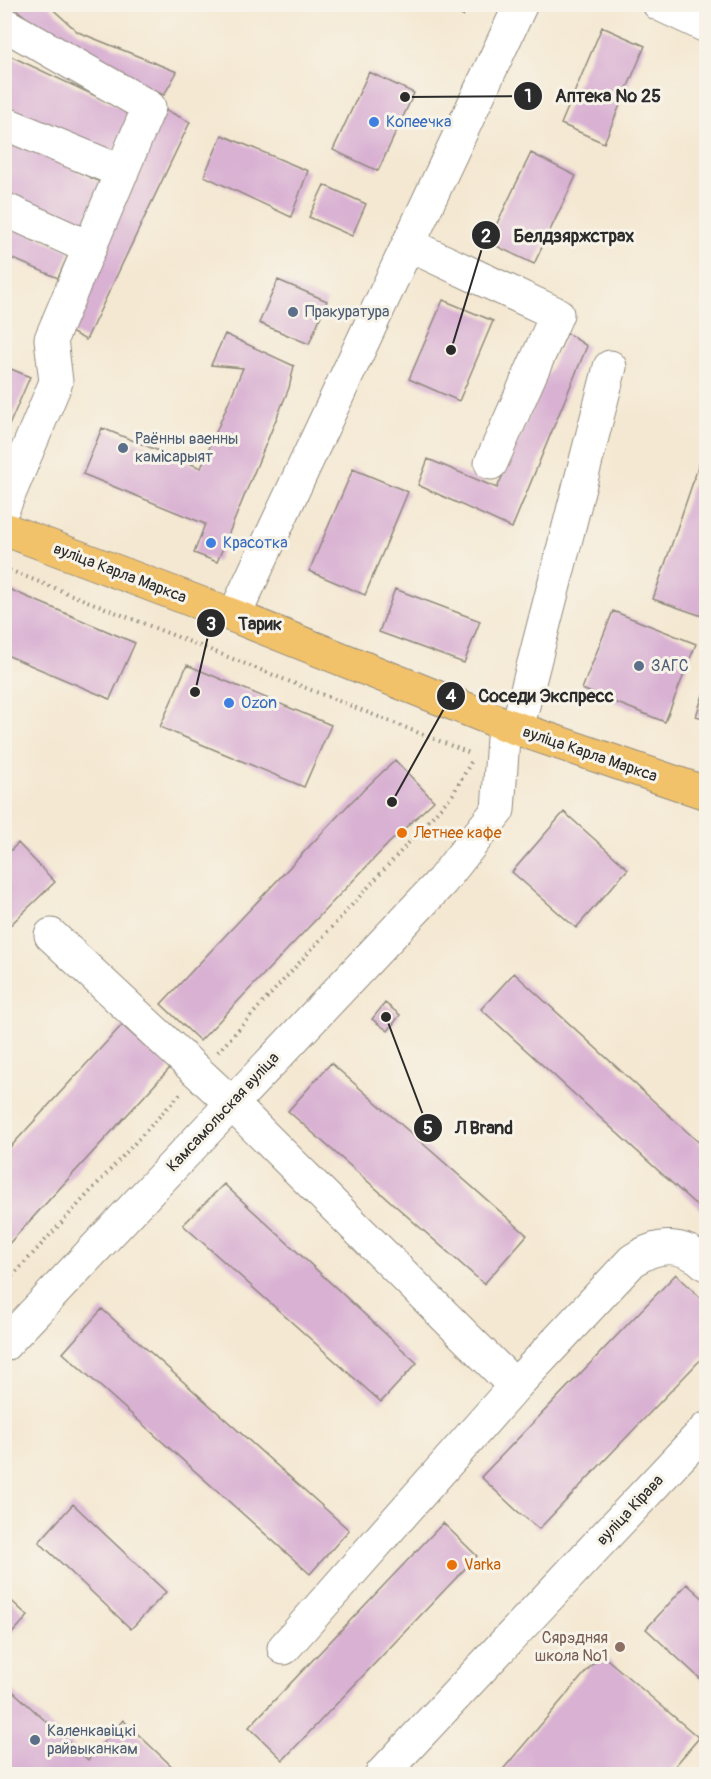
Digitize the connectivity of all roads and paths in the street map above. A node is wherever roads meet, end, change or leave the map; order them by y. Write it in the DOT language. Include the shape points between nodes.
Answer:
graph roads {
  1 [pos="521,4"];
  2 [pos="659,4"];
  3 [pos="702,17"];
  4 [pos="4,24"];
  5 [pos="4,123"];
  6 [pos="122,172"];
  7 [pos="4,208"];
  8 [pos="409,245"];
  9 [pos="90,248"];
  10 [pos="610,367"];
  11 [pos="491,463"];
  12 [pos="4,506"];
  13 [pos="4,529"];
  14 [pos="4,568"];
  15 [pos="234,616"];
  16 [pos="511,727"];
  17 [pos="706,793"];
  18 [pos="51,935"];
  19 [pos="199,1074"];
  20 [pos="231,1103"];
  21 [pos="706,1264"];
  22 [pos="4,1285"];
  23 [pos="4,1345"];
  24 [pos="515,1386"];
  25 [pos="706,1429"];
  26 [pos="284,1648"];
  27 [pos="382,1774"];
  1 -- 8 [label="street"];
  2 -- 3 [label="street"];
  4 -- 6 [label="street" via="149,107"];
  5 -- 6 [label="street"];
  6 -- 9 [label="street"];
  7 -- 9 [label="street"];
  8 -- 11 [label="street" via="557,314"];
  8 -- 15 [label="street"];
  9 -- 12 [label="street" via="51,339 56,382"];
  10 -- 16 [label="street, Камсамольская вуліца"];
  13 -- 15 [label="main road, вуліца Карла Маркса"];
  14 -- 19 [label="path" via="475,755 453,794"];
  15 -- 16 [label="main road, вуліца Карла Маркса"];
  16 -- 17 [label="main road, вуліца Карла Маркса"];
  16 -- 20 [label="street, Камсамольская вуліца" via="498,810 442,881"];
  18 -- 19 [label="street"];
  19 -- 20 [label="street"];
  19 -- 22 [label="path"];
  20 -- 23 [label="street, Камсамольская вуліца"];
  20 -- 24 [label="street"];
  21 -- 24 [label="street" via="680,1248 660,1247 645,1252 632,1261"];
  24 -- 26 [label="street"];
  25 -- 27 [label="street, вуліца Кірава"];
}
